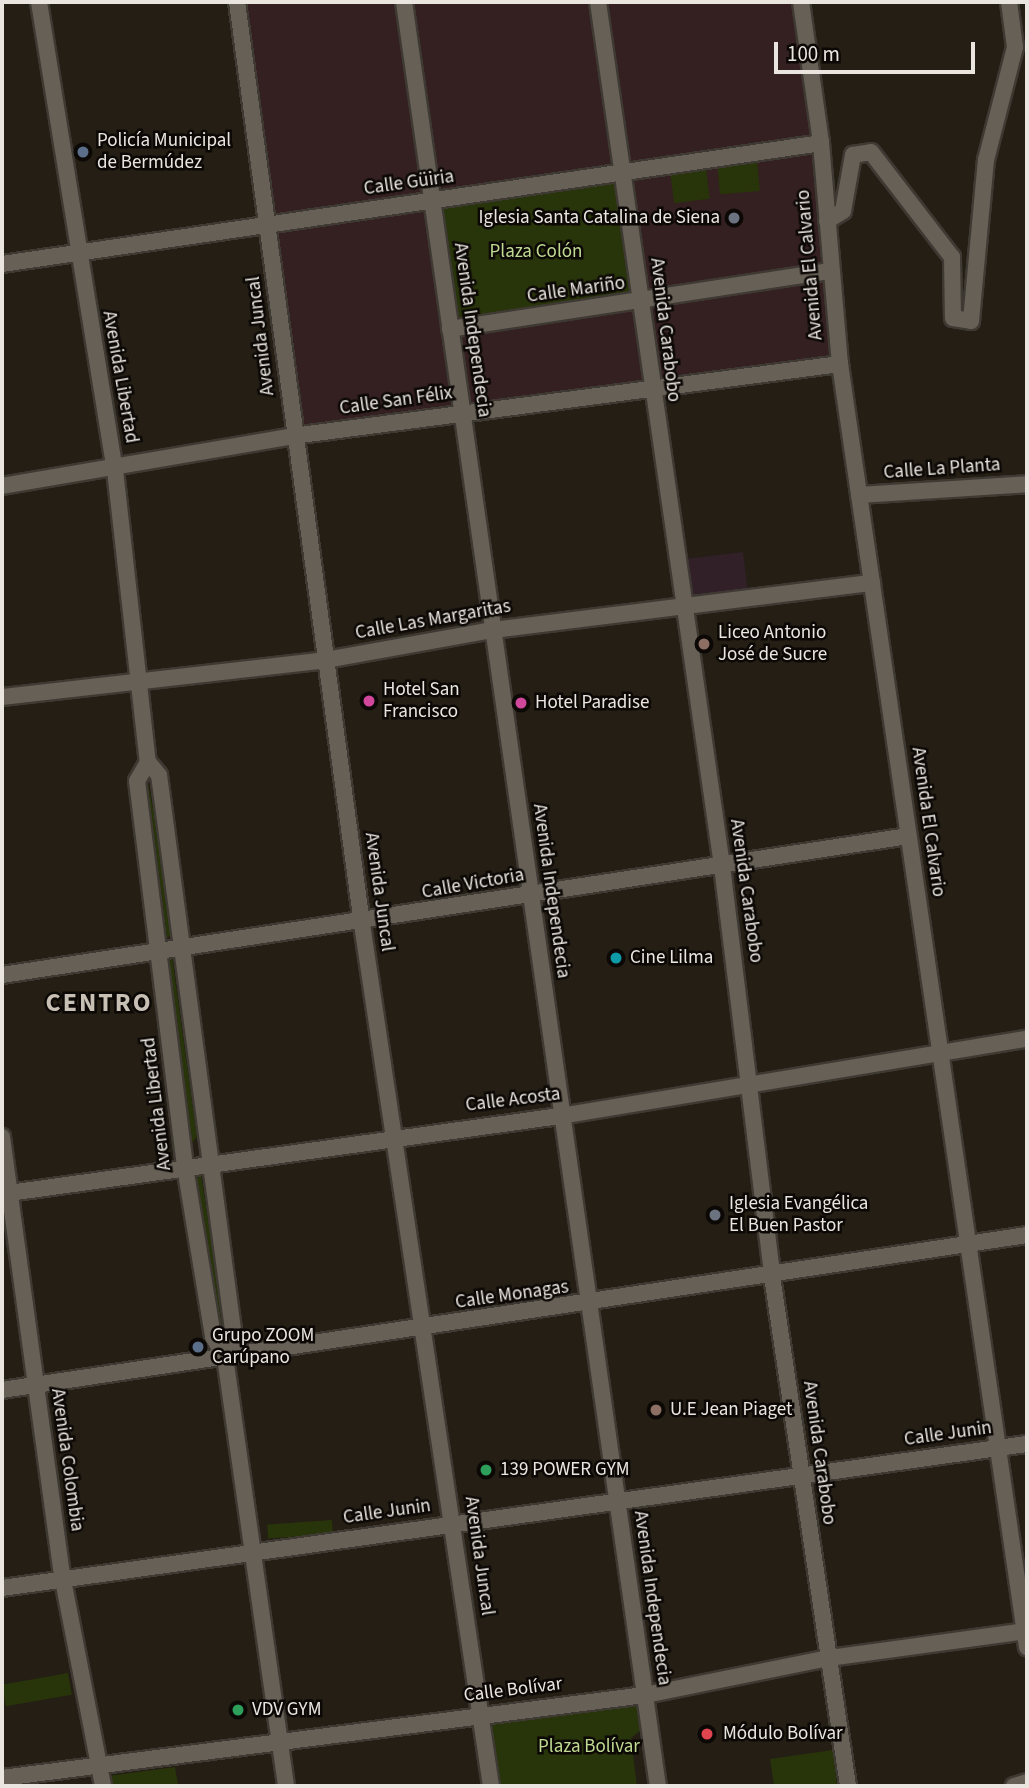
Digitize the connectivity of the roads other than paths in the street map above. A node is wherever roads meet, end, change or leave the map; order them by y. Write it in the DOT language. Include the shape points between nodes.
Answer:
graph roads {
  1 [pos="40,2"];
  2 [pos="237,2"];
  3 [pos="404,2"];
  4 [pos="598,2"];
  5 [pos="801,2"];
  6 [pos="1009,2"];
  7 [pos="821,143"];
  8 [pos="622,173"];
  9 [pos="432,201"];
  10 [pos="827,221"];
  11 [pos="268,224"];
  12 [pos="77,252"];
  13 [pos="2,264"];
  14 [pos="831,271"];
  15 [pos="642,302"];
  16 [pos="450,329"];
  17 [pos="840,364"];
  18 [pos="652,389"];
  19 [pos="462,414"];
  20 [pos="293,436"];
  21 [pos="115,470"];
  22 [pos="1027,484"];
  23 [pos="2,486"];
  24 [pos="859,495"];
  25 [pos="872,583"];
  26 [pos="683,607"];
  27 [pos="493,630"];
  28 [pos="326,660"];
  29 [pos="139,679"];
  30 [pos="2,697"];
  31 [pos="148,762"];
  32 [pos="908,836"];
  33 [pos="722,866"];
  34 [pos="531,895"];
  35 [pos="362,924"];
  36 [pos="180,948"];
  37 [pos="160,951"];
  38 [pos="2,975"];
  39 [pos="1027,1039"];
  40 [pos="940,1053"];
  41 [pos="751,1083"];
  42 [pos="560,1116"];
  43 [pos="396,1135"];
  44 [pos="2,1137"];
  45 [pos="209,1163"];
  46 [pos="185,1167"];
  47 [pos="5,1194"];
  48 [pos="1027,1235"];
  49 [pos="968,1243"];
  50 [pos="772,1276"];
  51 [pos="591,1304"];
  52 [pos="422,1329"];
  53 [pos="225,1357"];
  54 [pos="35,1385"];
  55 [pos="2,1390"];
  56 [pos="1027,1444"];
  57 [pos="998,1449"];
  58 [pos="800,1475"];
  59 [pos="617,1502"];
  60 [pos="453,1524"];
  61 [pos="250,1552"];
  62 [pos="63,1580"];
  63 [pos="2,1588"];
  64 [pos="1026,1636"];
  65 [pos="829,1658"];
  66 [pos="645,1695"];
  67 [pos="480,1715"];
  68 [pos="280,1745"];
  69 [pos="99,1764"];
  70 [pos="2,1778"];
  71 [pos="1027,1782"];
  72 [pos="103,1786"];
  73 [pos="286,1786"];
  74 [pos="491,1786"];
  75 [pos="658,1786"];
  76 [pos="848,1786"];
  77 [pos="1014,1786"];
  1 -- 12 [label="street, Avenida Libertad"];
  2 -- 11 [label="street, Avenida Juncal"];
  3 -- 9 [label="street, Avenida Independecia"];
  4 -- 8 [label="street, Avenida Carabobo"];
  5 -- 7 [label="street, Avenida El Calvario"];
  6 -- 10 [label="street" via="1015,47 986,160 971,321 953,318 952,257 871,152 853,155 843,211"];
  7 -- 8 [label="street, Calle Güiria"];
  7 -- 10 [label="street, Avenida El Calvario"];
  8 -- 9 [label="street, Calle Güiria"];
  8 -- 15 [label="street, Avenida Carabobo"];
  9 -- 11 [label="street, Calle Güiria"];
  9 -- 16 [label="street, Avenida Independecia"];
  10 -- 14 [label="street, Avenida El Calvario"];
  11 -- 12 [label="street, Calle Güiria"];
  11 -- 20 [label="street, Avenida Juncal"];
  12 -- 13 [label="street, Calle Güiria"];
  12 -- 21 [label="street, Avenida Libertad"];
  14 -- 15 [label="street, Calle Mariño"];
  14 -- 17 [label="street, Avenida El Calvario"];
  15 -- 16 [label="street, Calle Mariño"];
  15 -- 18 [label="street, Avenida Carabobo"];
  16 -- 19 [label="street, Avenida Independecia"];
  17 -- 18 [label="street, Calle San Félix"];
  17 -- 24 [label="street, Avenida El Calvario"];
  18 -- 19 [label="street, Calle San Félix"];
  18 -- 26 [label="street, Avenida Carabobo"];
  19 -- 20 [label="street, Calle San Félix"];
  19 -- 27 [label="street, Avenida Independecia"];
  20 -- 21 [label="street, Calle San Félix"];
  20 -- 28 [label="street, Avenida Juncal"];
  21 -- 23 [label="street, Calle San Félix"];
  21 -- 29 [label="street, Avenida Libertad"];
  22 -- 24 [label="street, Calle La Planta"];
  24 -- 25 [label="street, Avenida El Calvario"];
  25 -- 26 [label="street, Calle Las Margaritas"];
  25 -- 32 [label="street, Avenida El Calvario"];
  26 -- 27 [label="street, Calle Las Margaritas"];
  26 -- 33 [label="street, Avenida Carabobo"];
  27 -- 28 [label="street, Calle Las Margaritas"];
  27 -- 34 [label="street, Avenida Independecia"];
  28 -- 29 [label="street, Calle Las Margaritas"];
  28 -- 35 [label="street, Avenida Juncal"];
  29 -- 30 [label="street, Calle Las Margaritas"];
  29 -- 31 [label="street, Avenida Libertad"];
  31 -- 36 [label="street, Avenida Libertad" via="159,775"];
  31 -- 37 [label="street, Avenida Libertad" via="137,781"];
  32 -- 33 [label="street, Calle Victoria"];
  32 -- 40 [label="street, Avenida El Calvario"];
  33 -- 34 [label="street, Calle Victoria"];
  33 -- 41 [label="street, Avenida Carabobo"];
  34 -- 35 [label="street, Calle Victoria"];
  34 -- 42 [label="street, Avenida Independecia"];
  35 -- 36 [label="street, Calle Victoria"];
  35 -- 43 [label="street, Avenida Juncal"];
  36 -- 37 [label="street, Calle Victoria"];
  36 -- 45 [label="street, Avenida Libertad"];
  37 -- 38 [label="street, Calle Victoria"];
  37 -- 46 [label="street, Avenida Libertad"];
  39 -- 40 [label="street, Calle Acosta"];
  40 -- 41 [label="street, Calle Acosta"];
  40 -- 49 [label="street, Avenida El Calvario"];
  41 -- 42 [label="street, Calle Acosta"];
  41 -- 50 [label="street, Avenida Carabobo"];
  42 -- 43 [label="street, Calle Acosta"];
  42 -- 51 [label="street, Avenida Independecia"];
  43 -- 45 [label="street, Calle Acosta"];
  43 -- 52 [label="street, Avenida Juncal"];
  44 -- 47 [label="street, Avenida Colombia"];
  45 -- 46 [label="street, Calle Acosta"];
  45 -- 53 [label="street, Avenida Libertad" via="234,1337"];
  46 -- 47 [label="street, Calle Acosta"];
  46 -- 53 [label="street, Avenida Libertad" via="213,1337"];
  47 -- 54 [label="street, Avenida Colombia"];
  48 -- 49 [label="street, Calle Monagas"];
  49 -- 50 [label="street, Calle Monagas"];
  49 -- 57 [label="street, Avenida El Calvario"];
  50 -- 51 [label="street, Calle Monagas"];
  50 -- 58 [label="street, Avenida Carabobo"];
  51 -- 52 [label="street, Calle Monagas"];
  51 -- 59 [label="street, Avenida Independecia"];
  52 -- 53 [label="street, Calle Monagas"];
  52 -- 60 [label="street, Avenida Juncal"];
  53 -- 54 [label="street, Calle Monagas"];
  53 -- 61 [label="street, Avenida Libertad"];
  54 -- 55 [label="street, Calle Monagas"];
  54 -- 62 [label="street, Avenida Colombia"];
  56 -- 57 [label="street, Calle Junin"];
  57 -- 58 [label="street, Calle Junin"];
  57 -- 64 [label="street, Avenida El Calvario"];
  58 -- 59 [label="street, Calle Junin"];
  58 -- 65 [label="street, Avenida Carabobo"];
  59 -- 60 [label="street, Calle Junin"];
  59 -- 66 [label="street, Avenida Independecia"];
  60 -- 61 [label="street, Calle Junin"];
  60 -- 67 [label="street, Avenida Juncal"];
  61 -- 62 [label="street, Calle Junin"];
  61 -- 68 [label="street, Avenida Libertad"];
  62 -- 63 [label="street, Calle Junin"];
  62 -- 69 [label="street, Avenida Colombia"];
  64 -- 65 [label="street, Calle Bolívar"];
  65 -- 66 [label="street, Calle Bolívar"];
  65 -- 76 [label="street, Avenida Carabobo"];
  66 -- 67 [label="street, Calle Bolívar"];
  66 -- 75 [label="street, Avenida Independecia"];
  67 -- 68 [label="street, Calle Bolívar"];
  67 -- 74 [label="street, Avenida Juncal"];
  68 -- 69 [label="street, Calle Bolívar"];
  68 -- 73 [label="street, Avenida Libertad"];
  69 -- 70 [label="street, Calle Bolívar"];
  69 -- 72 [label="street, Avenida Colombia"];
  71 -- 77 [label="street"];
}
